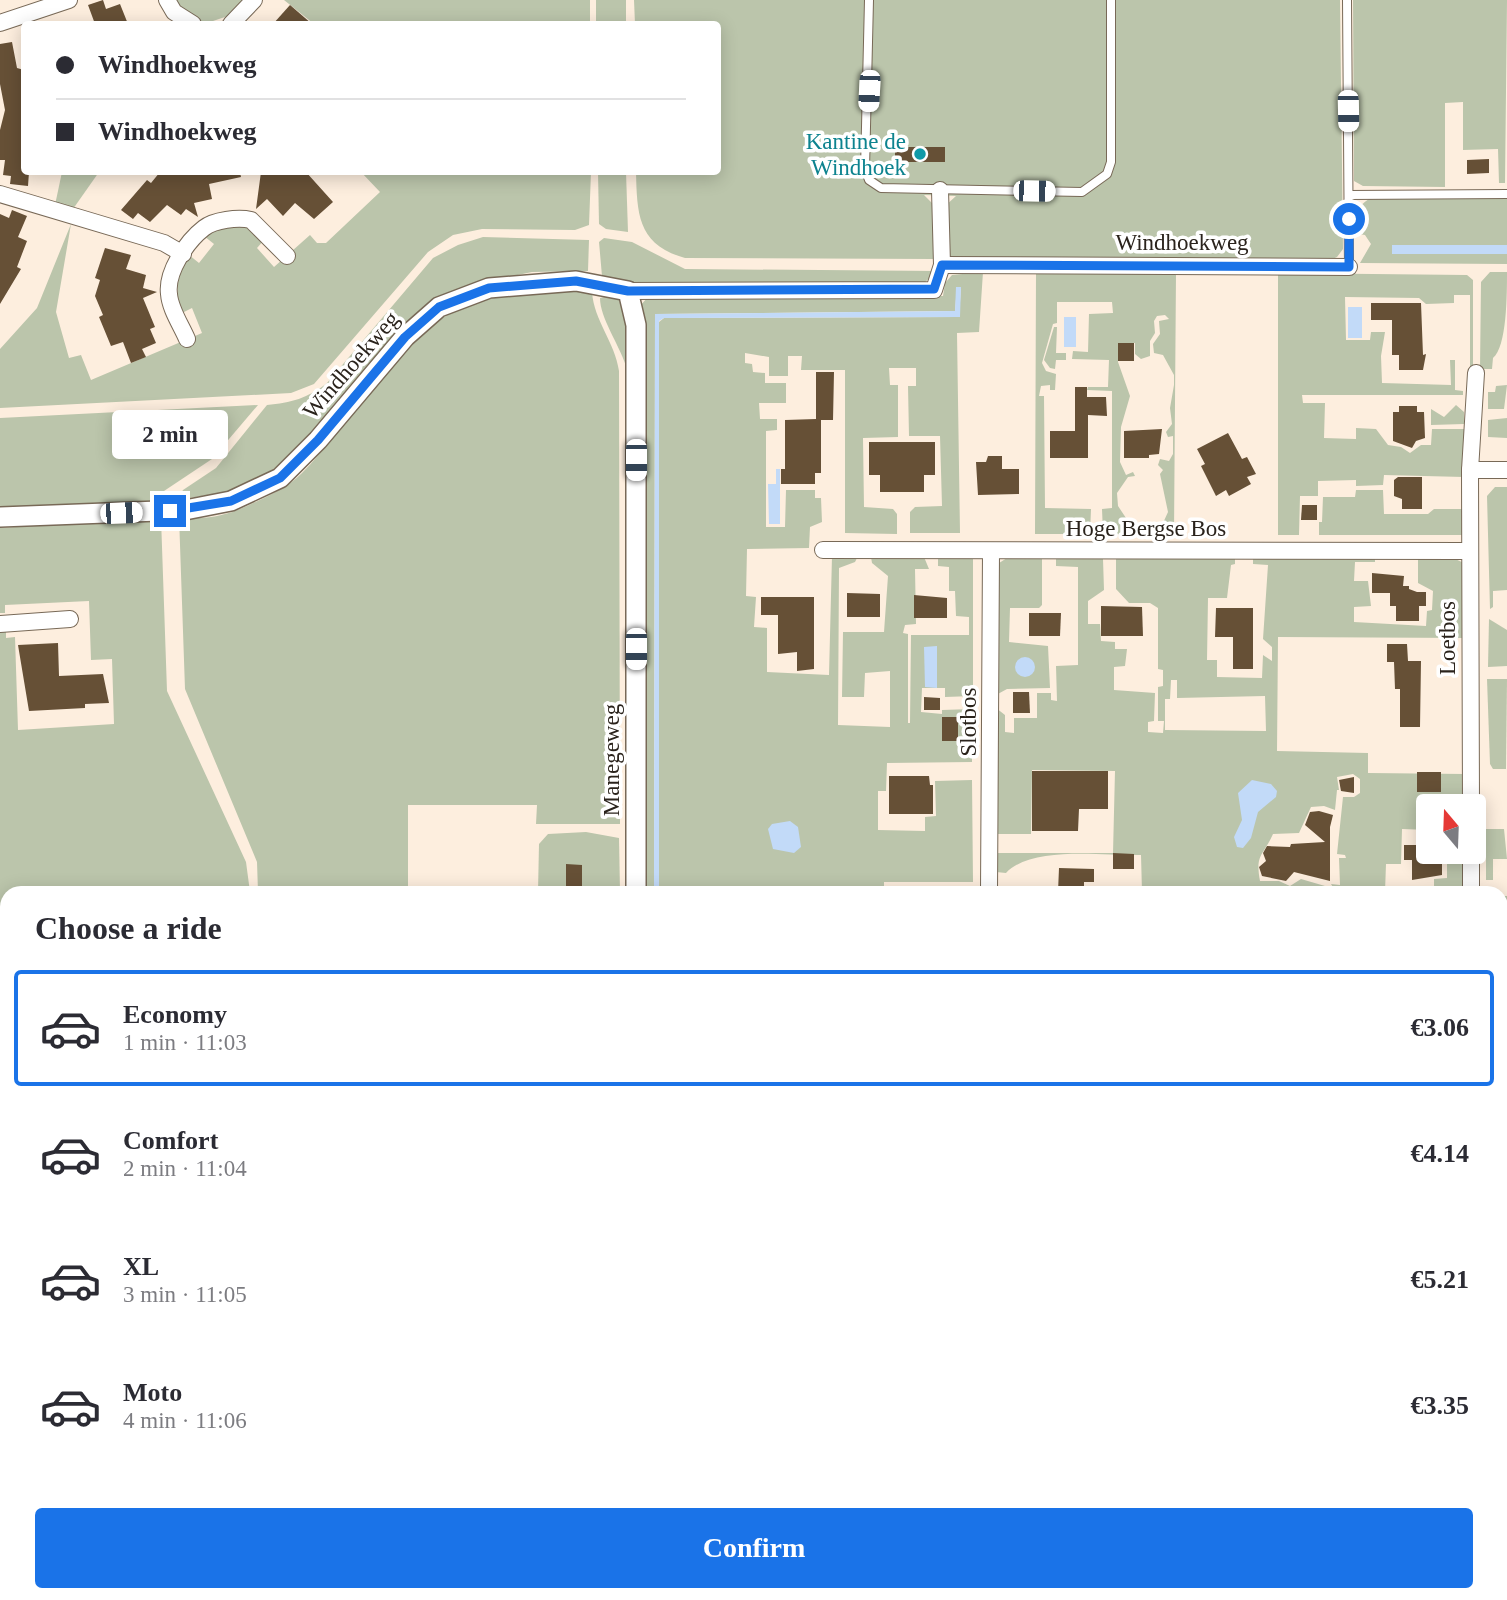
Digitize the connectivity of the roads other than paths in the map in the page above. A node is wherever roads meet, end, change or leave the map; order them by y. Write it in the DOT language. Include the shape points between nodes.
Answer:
graph roads {
  1 [pos="69,0"];
  2 [pos="167,0"];
  3 [pos="254,0"];
  4 [pos="869,0"];
  5 [pos="1111,0"];
  6 [pos="1347,0"];
  7 [pos="188,21"];
  8 [pos="234,21"];
  9 [pos="0,23"];
  10 [pos="940,190"];
  11 [pos="0,194"];
  12 [pos="1507,194"];
  13 [pos="1349,195"];
  14 [pos="183,254"];
  15 [pos="287,256"];
  16 [pos="942,265"];
  17 [pos="1349,267"];
  18 [pos="628,291"];
  19 [pos="187,339"];
  20 [pos="1476,373"];
  21 [pos="1471,470"];
  22 [pos="1507,470"];
  23 [pos="0,517"];
  24 [pos="822,550"];
  25 [pos="991,551"];
  26 [pos="1469,551"];
  27 [pos="70,619"];
  28 [pos="0,624"];
  29 [pos="1471,794"];
  30 [pos="1471,864"];
  31 [pos="636,886"];
  32 [pos="989,886"];
  33 [pos="1471,886"];
  1 -- 9 [label="street"];
  2 -- 7 [label="street" via="173,12"];
  3 -- 8 [label="street"];
  4 -- 10 [label="lane" via="865,169 869,180 881,188"];
  5 -- 10 [label="lane" via="1111,154 1107,174 1082,192"];
  6 -- 13 [label="lane, Windhoekweg"];
  10 -- 16 [label="street"];
  11 -- 14 [label="street" via="164,243"];
  12 -- 13 [label="lane"];
  13 -- 17 [label="lane, Windhoekweg"];
  14 -- 15 [label="street" via="204,228 241,218 256,223"];
  14 -- 19 [label="street" via="168,290"];
  16 -- 17 [label="street, Windhoekweg"];
  16 -- 18 [label="street, Windhoekweg" via="934,289"];
  18 -- 23 [label="street, Windhoekweg" via="576,281 489,288 439,307 405,337 280,478 231,501 177,511"];
  18 -- 31 [label="street, Manegeweg" via="636,325"];
  20 -- 21 [label="street, Loetbos"];
  21 -- 22 [label="street"];
  21 -- 26 [label="street, Loetbos"];
  24 -- 25 [label="street, Hoge Bergse Bos"];
  25 -- 26 [label="street, Hoge Bergse Bos"];
  25 -- 32 [label="street, Slotbos"];
  26 -- 29 [label="street, Loetbos"];
  27 -- 28 [label="street"];
  30 -- 33 [label="street"];
}
